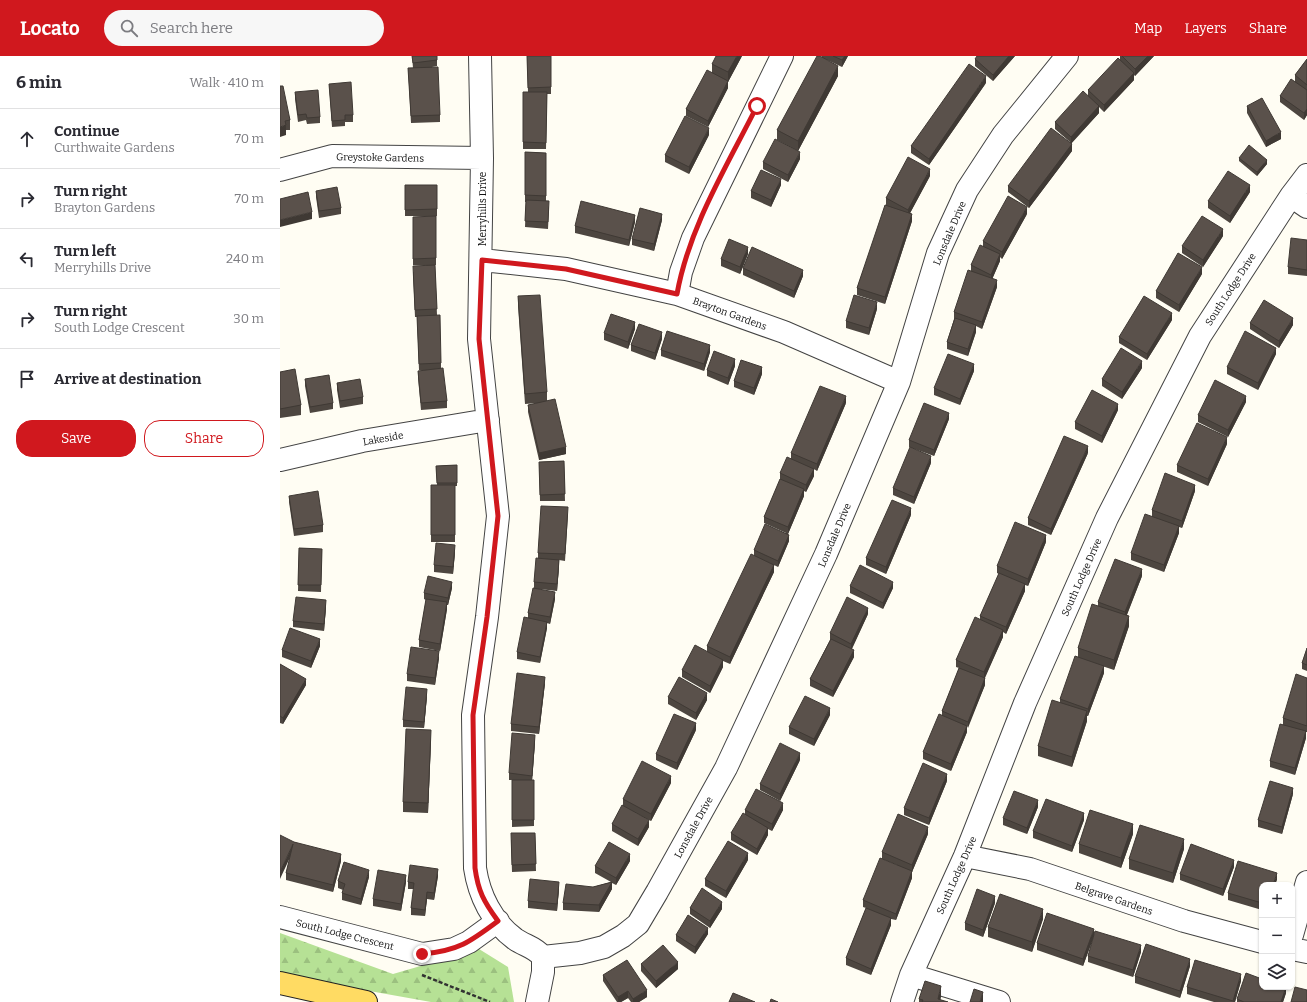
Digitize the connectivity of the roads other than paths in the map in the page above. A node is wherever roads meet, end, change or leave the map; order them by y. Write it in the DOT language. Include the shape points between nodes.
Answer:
graph roads {
  1 [pos="480,56"];
  2 [pos="782,56"];
  3 [pos="1067,56"];
  4 [pos="482,158"];
  5 [pos="280,170"];
  6 [pos="1307,175"];
  7 [pos="1299,202"];
  8 [pos="482,260"];
  9 [pos="677,294"];
  10 [pos="899,382"];
  11 [pos="488,420"];
  12 [pos="280,460"];
  13 [pos="965,856"];
  14 [pos="1307,882"];
  15 [pos="280,917"];
  16 [pos="498,921"];
  17 [pos="1295,924"];
  18 [pos="1259,941"];
  19 [pos="1295,950"];
  20 [pos="1307,952"];
  21 [pos="544,957"];
  22 [pos="911,975"];
  23 [pos="280,983"];
  24 [pos="366,1002"];
  25 [pos="537,1002"];
  26 [pos="902,1002"];
  27 [pos="999,1002"];
  1 -- 4 [label="street, Merryhills Drive"];
  2 -- 9 [label="street" via="692,238"];
  3 -- 10 [label="street, Lonsdale Drive" via="1003,135 967,190 938,253"];
  4 -- 5 [label="street, Greystoke Gardens" via="332,156"];
  4 -- 8 [label="street, Merryhills Drive"];
  6 -- 7 [label="street, South Lodge Drive"];
  7 -- 13 [label="street, South Lodge Drive" via="1200,336 1107,518 1025,703"];
  8 -- 9 [label="street, Brayton Gardens" via="566,269"];
  8 -- 11 [label="street, Merryhills Drive" via="479,339"];
  9 -- 10 [label="street, Brayton Gardens" via="784,332"];
  10 -- 21 [label="street, Lonsdale Drive" via="826,554 726,768 638,924 604,947"];
  11 -- 12 [label="street, Lakeside" via="362,441"];
  11 -- 16 [label="street, Merryhills Drive" via="498,516 473,715 475,868 484,902"];
  13 -- 18 [label="street, Belgrave Gardens" via="1030,869 1177,919"];
  13 -- 22 [label="street, South Lodge Drive"];
  14 -- 17 [label="street"];
  15 -- 16 [label="street, South Lodge Crescent" via="422,954 454,949 469,942"];
  16 -- 21 [label="street, Merryhills Drive" via="516,939 534,947"];
  19 -- 20 [label="street"];
  21 -- 25 [label="street"];
  22 -- 26 [label="street, South Lodge Drive"];
  22 -- 27 [label="street"];
  23 -- 24 [label="main road"];
}
